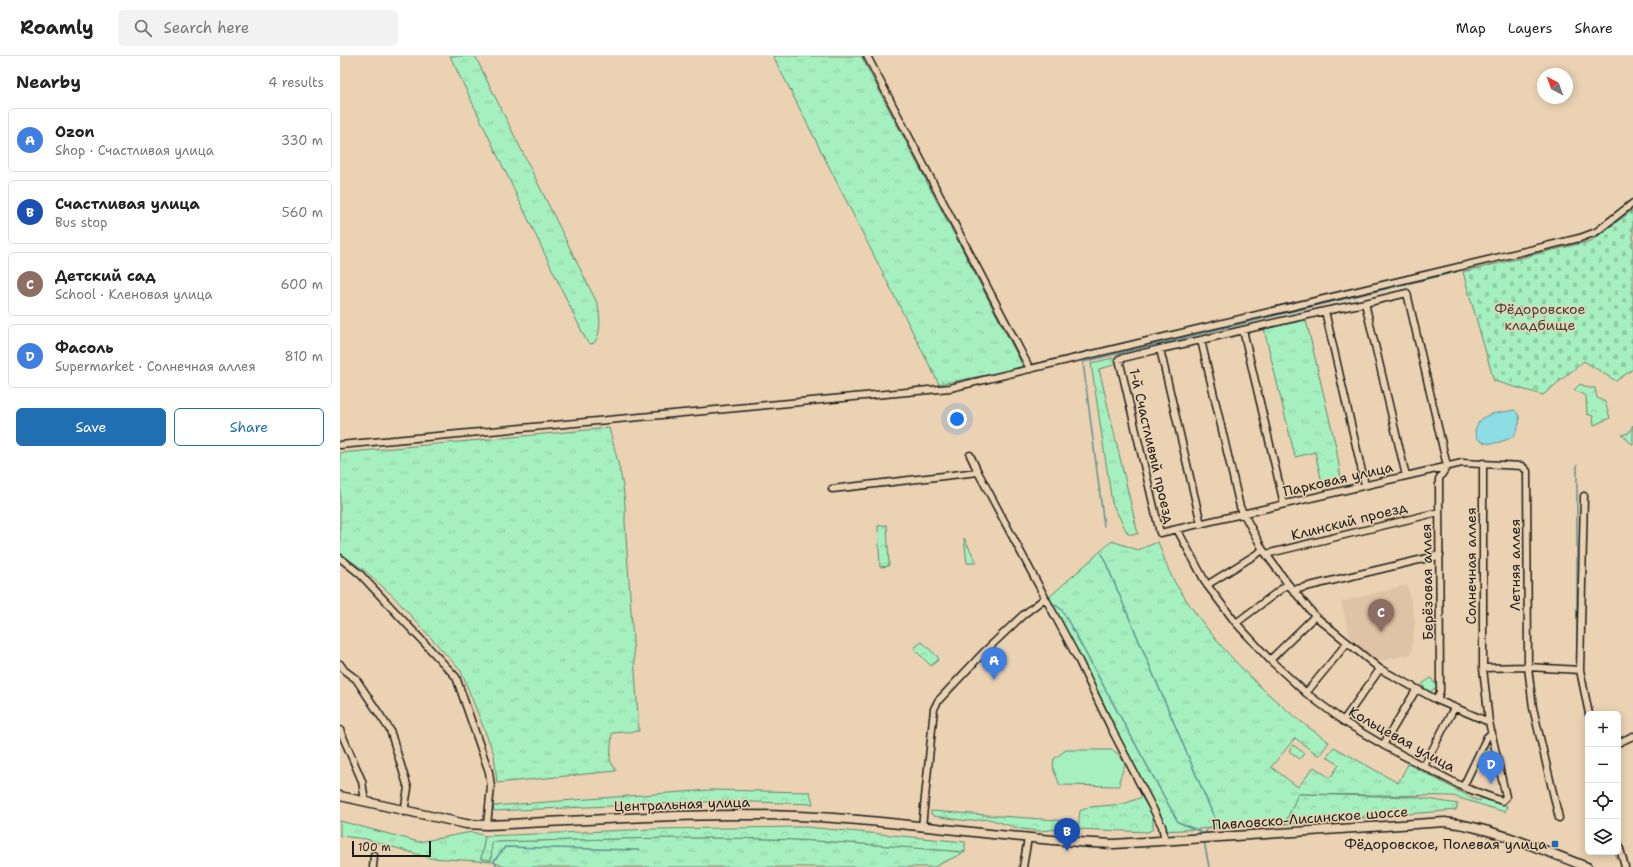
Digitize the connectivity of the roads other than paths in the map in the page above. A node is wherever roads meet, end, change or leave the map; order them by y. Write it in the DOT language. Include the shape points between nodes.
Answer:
graph roads {
  1 [pos="867,56"];
  2 [pos="1633,203"];
  3 [pos="1365,303"];
  4 [pos="1325,311"];
  5 [pos="1243,330"];
  6 [pos="1201,340"];
  7 [pos="1160,349"];
  8 [pos="1030,368"];
  9 [pos="340,445"];
  10 [pos="970,455"];
  11 [pos="1483,464"];
  12 [pos="1447,466"];
  13 [pos="1522,466"];
  14 [pos="978,472"];
  15 [pos="1406,476"];
  16 [pos="1365,485"];
  17 [pos="832,489"];
  18 [pos="1584,496"];
  19 [pos="1284,504"];
  20 [pos="1439,512"];
  21 [pos="1244,514"];
  22 [pos="1201,524"];
  23 [pos="1177,529"];
  24 [pos="1160,533"];
  25 [pos="1265,552"];
  26 [pos="1440,555"];
  27 [pos="340,558"];
  28 [pos="1288,584"];
  29 [pos="1207,585"];
  30 [pos="1293,590"];
  31 [pos="1045,598"];
  32 [pos="1315,616"];
  33 [pos="1236,623"];
  34 [pos="1347,643"];
  35 [pos="1270,660"];
  36 [pos="340,664"];
  37 [pos="1528,667"];
  38 [pos="1483,668"];
  39 [pos="1380,669"];
  40 [pos="1580,670"];
  41 [pos="1416,690"];
  42 [pos="1306,693"];
  43 [pos="1437,700"];
  44 [pos="1454,708"];
  45 [pos="1588,711"];
  46 [pos="1344,721"];
  47 [pos="1489,722"];
  48 [pos="340,730"];
  49 [pos="1492,733"];
  50 [pos="1633,736"];
  51 [pos="1621,742"];
  52 [pos="1384,746"];
  53 [pos="1424,766"];
  54 [pos="1463,787"];
  55 [pos="340,796"];
  56 [pos="1506,797"];
  57 [pos="365,802"];
  58 [pos="404,812"];
  59 [pos="1558,818"];
  60 [pos="487,825"];
  61 [pos="922,826"];
  62 [pos="1028,838"];
  63 [pos="1166,841"];
  64 [pos="1621,853"];
  65 [pos="374,855"];
  66 [pos="372,867"];
  67 [pos="1023,867"];
  68 [pos="1587,867"];
  69 [pos="1625,867"];
  1 -- 8 [label="street"];
  2 -- 8 [label="street" via="1596,232 1580,238"];
  3 -- 4 [label="street"];
  3 -- 12 [label="street" via="1407,293"];
  3 -- 15 [label="street"];
  4 -- 5 [label="street"];
  4 -- 16 [label="street"];
  5 -- 6 [label="street"];
  5 -- 19 [label="street"];
  6 -- 7 [label="street"];
  6 -- 21 [label="street"];
  7 -- 22 [label="street"];
  7 -- 24 [label="street, 1-й Счастливый проезд" via="1119,360"];
  8 -- 9 [label="street" via="936,389"];
  10 -- 14 [label="street"];
  11 -- 12 [label="street, Парковая улица" via="1462,462"];
  11 -- 13 [label="street, Парковая улица"];
  11 -- 38 [label="street, Солнечная аллея"];
  12 -- 15 [label="street, Парковая улица"];
  12 -- 20 [label="street, Берёзовая аллея" via="1439,479"];
  13 -- 37 [label="street, Летняя аллея" via="1527,471"];
  14 -- 17 [label="street"];
  14 -- 31 [label="street"];
  15 -- 16 [label="street, Парковая улица"];
  16 -- 19 [label="street, Парковая улица"];
  18 -- 40 [label="street"];
  19 -- 21 [label="street, Парковая улица"];
  20 -- 25 [label="street, Клинский проезд"];
  20 -- 26 [label="street, Берёзовая аллея"];
  21 -- 22 [label="street, Парковая улица"];
  21 -- 25 [label="street"];
  22 -- 23 [label="street, Парковая улица"];
  23 -- 24 [label="street, Парковая улица"];
  23 -- 29 [label="street, Кольцевая улица"];
  25 -- 28 [label="street"];
  25 -- 29 [label="street, Клинский проезд"];
  26 -- 30 [label="street"];
  26 -- 43 [label="street, Берёзовая аллея" via="1440,691"];
  27 -- 60 [label="street" via="360,574 456,676 489,772 491,787"];
  28 -- 30 [label="street"];
  28 -- 33 [label="street"];
  29 -- 33 [label="street, Кольцевая улица"];
  30 -- 32 [label="street"];
  31 -- 61 [label="street" via="983,653 938,701 934,709"];
  31 -- 63 [label="street" via="1162,826"];
  32 -- 34 [label="street"];
  32 -- 35 [label="street"];
  33 -- 35 [label="street, Кольцевая улица"];
  34 -- 39 [label="street"];
  34 -- 42 [label="street"];
  35 -- 42 [label="street, Кольцевая улица"];
  36 -- 58 [label="street" via="356,678 390,730 408,788"];
  37 -- 38 [label="street"];
  37 -- 40 [label="street"];
  37 -- 59 [label="street, Летняя аллея" via="1533,708"];
  38 -- 47 [label="street, Солнечная аллея"];
  39 -- 41 [label="street"];
  39 -- 46 [label="street"];
  40 -- 45 [label="street"];
  41 -- 43 [label="street"];
  41 -- 52 [label="street"];
  42 -- 46 [label="street, Кольцевая улица"];
  43 -- 44 [label="street"];
  44 -- 47 [label="street"];
  44 -- 53 [label="street"];
  46 -- 52 [label="street, Кольцевая улица"];
  47 -- 49 [label="street, Солнечная аллея"];
  48 -- 57 [label="street" via="362,781"];
  49 -- 54 [label="street" via="1487,737"];
  49 -- 56 [label="street, Солнечная аллея"];
  50 -- 51 [label="street"];
  52 -- 53 [label="street, Кольцевая улица"];
  53 -- 54 [label="street, Кольцевая улица"];
  54 -- 56 [label="street, Кольцевая улица" via="1502,801"];
  55 -- 57 [label="main road, Центральная улица"];
  57 -- 58 [label="main road, Центральная улица"];
  58 -- 60 [label="main road, Центральная улица" via="466,824"];
  60 -- 61 [label="main road, Центральная улица" via="713,814 818,817"];
  61 -- 62 [label="main road, Центральная улица"];
  62 -- 63 [label="main road, Павловско-Лисинское шоссе" via="1114,844"];
  62 -- 67 [label="street"];
  63 -- 68 [label="main road, Павловско-Лисинское шоссе" via="1445,822 1466,824 1486,830"];
  64 -- 69 [label="street"];
  65 -- 66 [label="street"];
}
